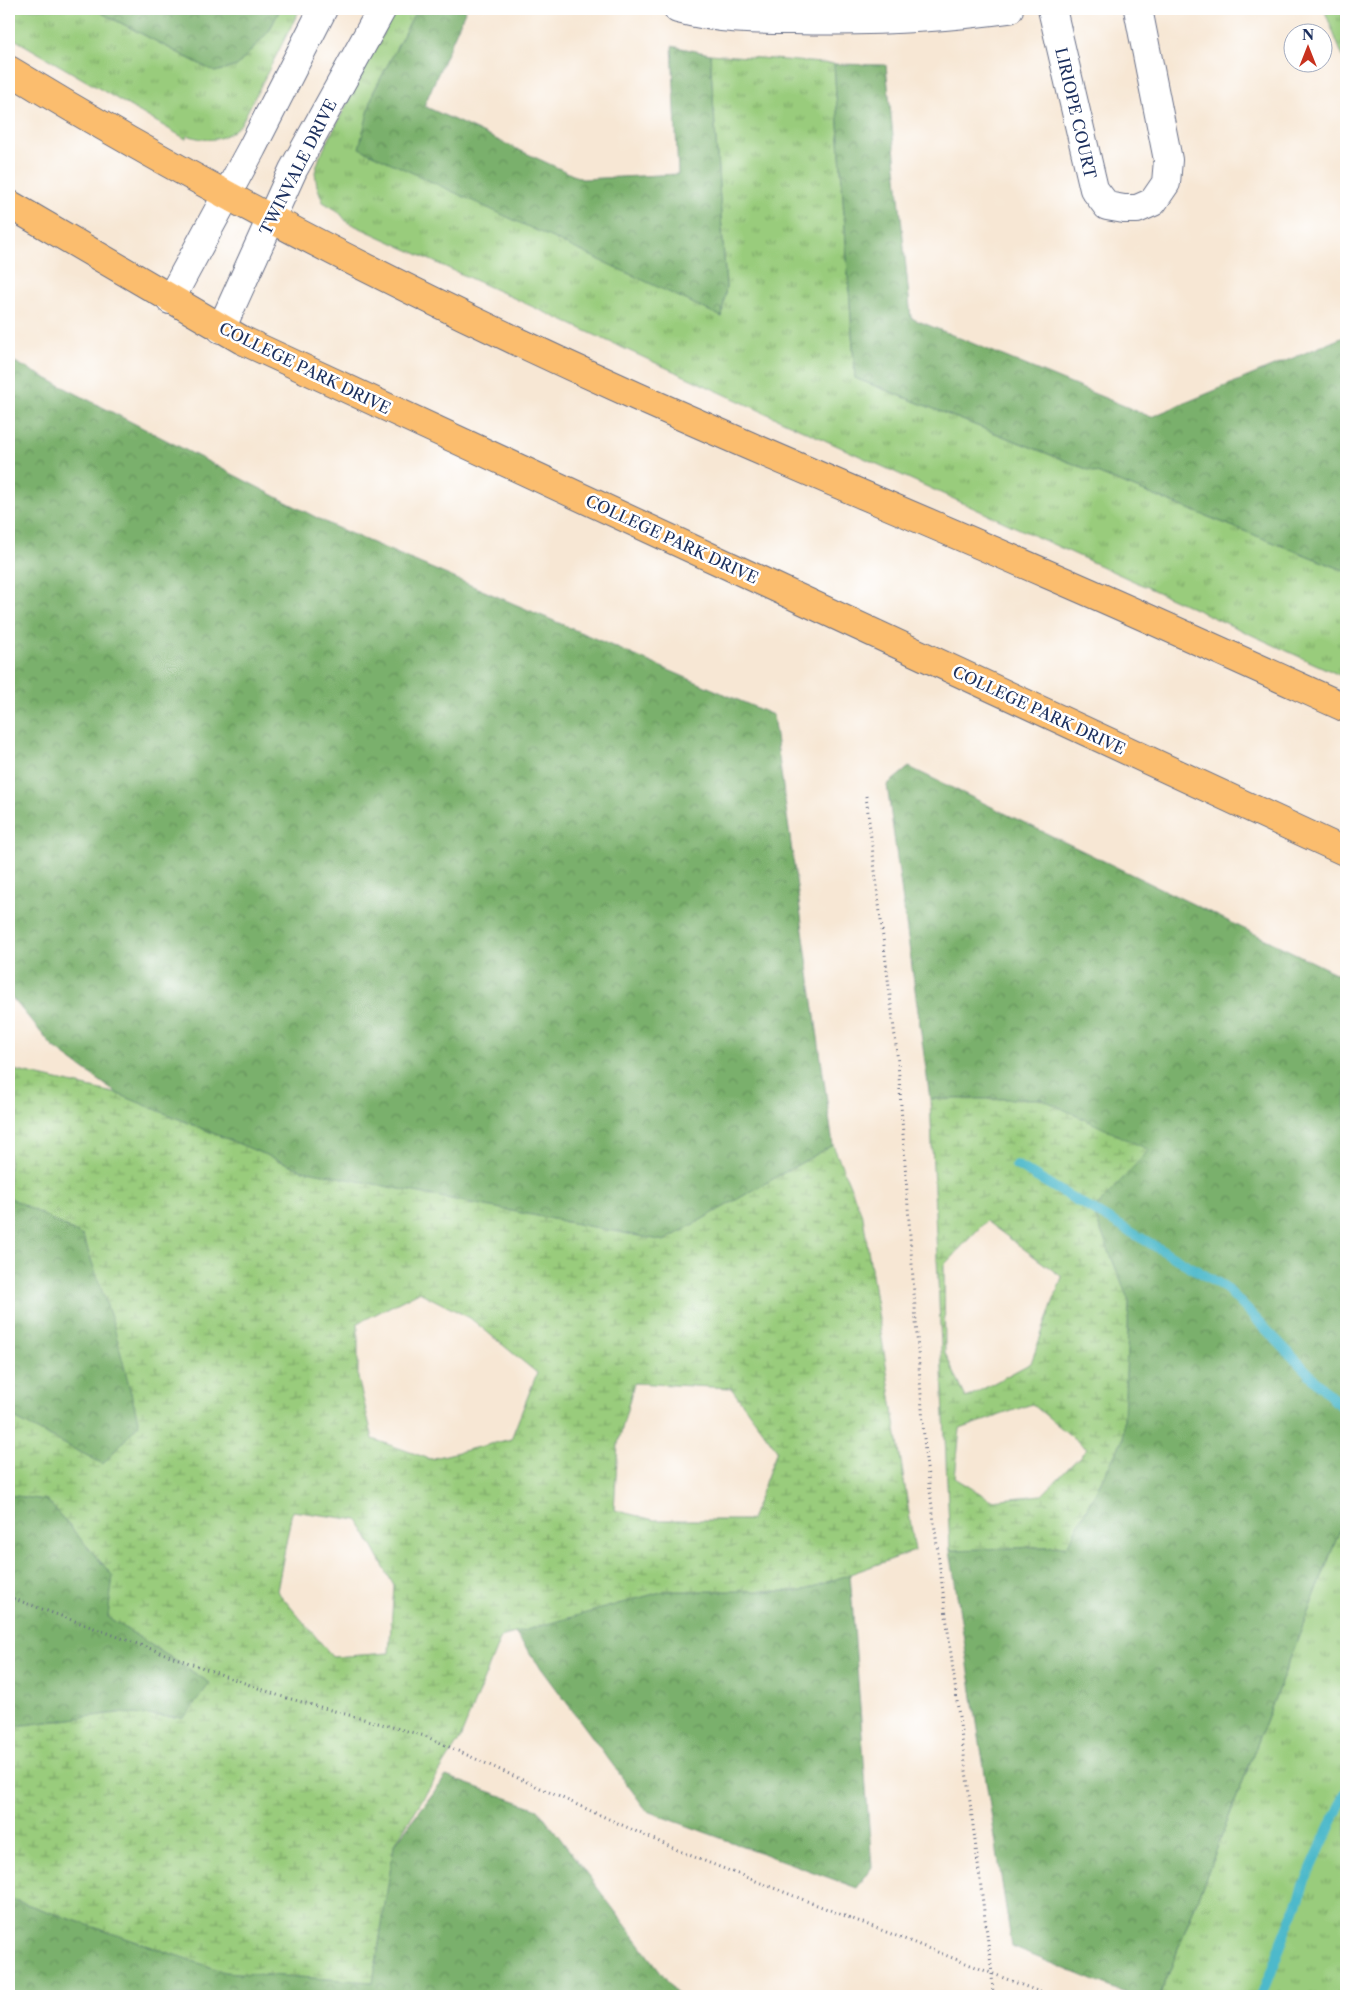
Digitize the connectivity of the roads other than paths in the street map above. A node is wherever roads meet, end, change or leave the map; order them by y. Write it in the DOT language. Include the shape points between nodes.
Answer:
graph roads {
  1 [pos="323,9"];
  2 [pos="382,9"];
  3 [pos="678,9"];
  4 [pos="1009,9"];
  5 [pos="1052,9"];
  6 [pos="1138,9"];
  7 [pos="9,70"];
  8 [pos="226,194"];
  9 [pos="9,204"];
  10 [pos="272,218"];
  11 [pos="170,300"];
  12 [pos="221,329"];
  13 [pos="1346,708"];
  14 [pos="1346,852"];
  1 -- 8 [label="street"];
  2 -- 10 [label="street, TWINVALE DRIVE" via="294,170"];
  3 -- 4 [label="street" via="750,20 825,21 901,19"];
  5 -- 6 [label="street, LIRIOPE COURT" via="1094,189 1107,206 1124,210 1137,210 1153,202 1166,183 1168,160"];
  7 -- 8 [label="main road" via="79,113"];
  8 -- 10 [label="main road"];
  8 -- 11 [label="street"];
  9 -- 11 [label="main road, COLLEGE PARK DRIVE"];
  10 -- 12 [label="street, TWINVALE DRIVE"];
  10 -- 13 [label="main road" via="435,302 635,396 1051,575"];
  11 -- 12 [label="main road, COLLEGE PARK DRIVE"];
  12 -- 14 [label="main road, COLLEGE PARK DRIVE"];
}
